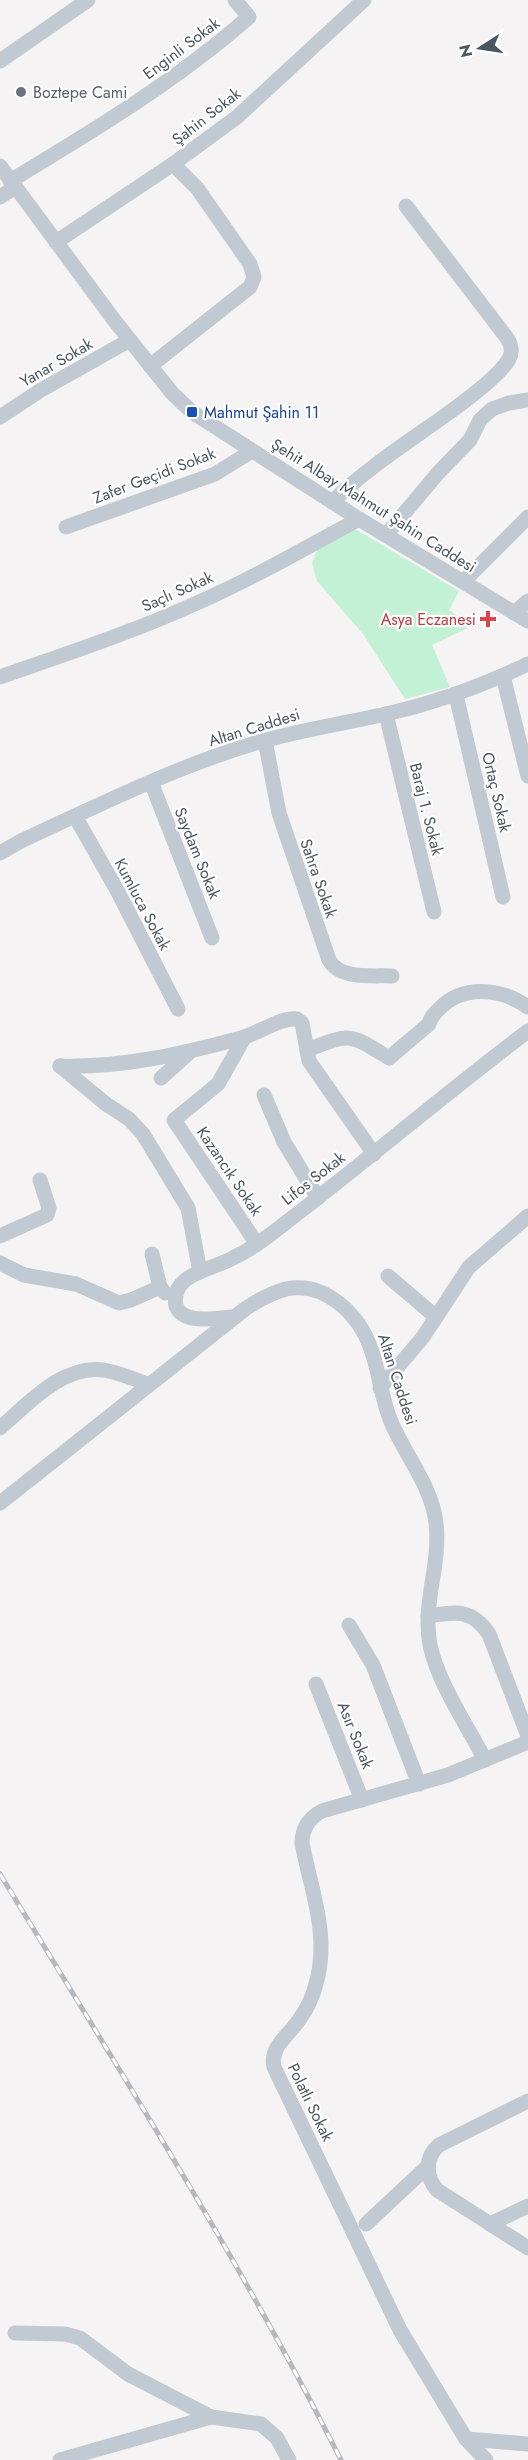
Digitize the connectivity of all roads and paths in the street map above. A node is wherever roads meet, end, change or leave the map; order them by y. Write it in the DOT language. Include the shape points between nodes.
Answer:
graph roads {
  1 [pos="88,0"];
  2 [pos="235,0"];
  3 [pos="364,0"];
  4 [pos="0,61"];
  5 [pos="173,164"];
  6 [pos="0,166"];
  7 [pos="13,184"];
  8 [pos="0,197"];
  9 [pos="406,206"];
  10 [pos="56,242"];
  11 [pos="130,340"];
  12 [pos="150,366"];
  13 [pos="528,400"];
  14 [pos="0,417"];
  15 [pos="252,451"];
  16 [pos="333,502"];
  17 [pos="528,517"];
  18 [pos="359,519"];
  19 [pos="66,527"];
  20 [pos="386,535"];
  21 [pos="463,582"];
  22 [pos="528,601"];
  23 [pos="514,613"];
  24 [pos="528,621"];
  25 [pos="528,664"];
  26 [pos="503,676"];
  27 [pos="0,677"];
  28 [pos="456,695"];
  29 [pos="386,714"];
  30 [pos="265,740"];
  31 [pos="528,776"];
  32 [pos="151,782"];
  33 [pos="75,816"];
  34 [pos="0,853"];
  35 [pos="503,897"];
  36 [pos="434,912"];
  37 [pos="212,938"];
  38 [pos="392,976"];
  39 [pos="528,1007"];
  40 [pos="178,1009"];
  41 [pos="528,1031"];
  42 [pos="244,1038"];
  43 [pos="307,1050"];
  44 [pos="190,1052"];
  45 [pos="161,1078"];
  46 [pos="264,1095"];
  47 [pos="374,1154"];
  48 [pos="40,1180"];
  49 [pos="318,1198"];
  50 [pos="528,1216"];
  51 [pos="0,1236"];
  52 [pos="257,1244"];
  53 [pos="152,1254"];
  54 [pos="0,1263"];
  55 [pos="200,1272"];
  56 [pos="388,1276"];
  57 [pos="160,1287"];
  58 [pos="177,1310"];
  59 [pos="235,1317"];
  60 [pos="436,1317"];
  61 [pos="149,1385"];
  62 [pos="380,1388"];
  63 [pos="0,1428"];
  64 [pos="0,1503"];
  65 [pos="428,1616"];
  66 [pos="349,1625"];
  67 [pos="316,1684"];
  68 [pos="528,1736"];
  69 [pos="528,1742"];
  70 [pos="485,1760"];
  71 [pos="419,1784"];
  72 [pos="362,1800"];
  73 [pos="528,2101"];
  74 [pos="428,2166"];
  75 [pos="528,2206"];
  76 [pos="366,2224"];
  77 [pos="490,2224"];
  78 [pos="528,2248"];
  79 [pos="15,2333"];
  80 [pos="211,2417"];
  81 [pos="466,2439"];
  82 [pos="528,2444"];
  83 [pos="60,2460"];
  84 [pos="289,2460"];
  85 [pos="486,2460"];
  1 -- 4 [label="street"];
  2 -- 7 [label="street, Enginli Sokak" via="249,17 215,47"];
  3 -- 5 [label="street, Şahin Sokak" via="237,117"];
  5 -- 10 [label="street, Şahin Sokak"];
  5 -- 12 [label="street" via="196,188 250,264 254,277 250,286"];
  6 -- 7 [label="street, Şehit Albay Mahmut Şahin Caddesi"];
  7 -- 8 [label="street, Enginli Sokak"];
  7 -- 10 [label="street, Şehit Albay Mahmut Şahin Caddesi"];
  9 -- 16 [label="street" via="507,338 510,356 473,395 371,468"];
  10 -- 11 [label="street, Şehit Albay Mahmut Şahin Caddesi"];
  11 -- 12 [label="street, Şehit Albay Mahmut Şahin Caddesi"];
  11 -- 14 [label="street, Yanar Sokak"];
  12 -- 15 [label="street, Şehit Albay Mahmut Şahin Caddesi" via="192,412"];
  13 -- 20 [label="street" via="492,409 480,420 470,440"];
  15 -- 16 [label="street, Şehit Albay Mahmut Şahin Caddesi"];
  15 -- 19 [label="street, Zafer Geçidi Sokak" via="215,474"];
  16 -- 18 [label="street, Şehit Albay Mahmut Şahin Caddesi"];
  17 -- 21 [label="street"];
  18 -- 20 [label="street, Şehit Albay Mahmut Şahin Caddesi"];
  18 -- 27 [label="street, Saçlı Sokak" via="198,603"];
  20 -- 21 [label="street, Şehit Albay Mahmut Şahin Caddesi"];
  21 -- 23 [label="street, Şehit Albay Mahmut Şahin Caddesi"];
  22 -- 23 [label="street"];
  23 -- 24 [label="street, Şehit Albay Mahmut Şahin Caddesi"];
  25 -- 26 [label="street, Altan Caddesi"];
  26 -- 28 [label="street, Altan Caddesi"];
  26 -- 31 [label="street"];
  28 -- 29 [label="street, Altan Caddesi"];
  28 -- 35 [label="street, Ortaç Sokak"];
  29 -- 30 [label="street, Altan Caddesi"];
  29 -- 36 [label="street, Baraj 1. Sokak"];
  30 -- 32 [label="street, Altan Caddesi"];
  30 -- 38 [label="street, Sahra Sokak" via="279,813 331,963 354,975"];
  32 -- 33 [label="street, Altan Caddesi"];
  32 -- 37 [label="street, Saydam Sokak"];
  33 -- 34 [label="street, Altan Caddesi"];
  33 -- 40 [label="street, Kumluca Sokak"];
  39 -- 43 [label="street" via="494,993 463,993 445,1002 429,1024 388,1058 352,1037 341,1037"];
  41 -- 47 [label="street, Lifos Sokak" via="444,1094"];
  42 -- 43 [label="street" via="288,1019 297,1019 302,1023"];
  42 -- 44 [label="street"];
  42 -- 52 [label="street, Kazancık Sokak" via="218,1084 174,1120"];
  43 -- 47 [label="street" via="309,1060"];
  44 -- 45 [label="street"];
  44 -- 55 [label="street" via="102,1065 60,1066 143,1134 188,1208"];
  46 -- 49 [label="street" via="284,1142"];
  47 -- 49 [label="street, Lifos Sokak"];
  48 -- 51 [label="street" via="49,1205 47,1215"];
  49 -- 52 [label="street, Lifos Sokak"];
  50 -- 60 [label="street" via="469,1267"];
  52 -- 55 [label="street, Lifos Sokak"];
  53 -- 57 [label="street"];
  54 -- 57 [label="street" via="24,1275 76,1284 118,1303"];
  55 -- 58 [label="street, Lifos Sokak" via="178,1288"];
  56 -- 60 [label="street"];
  57 -- 58 [label="street"];
  58 -- 59 [label="street" via="192,1318"];
  59 -- 61 [label="street, Altan Caddesi"];
  59 -- 62 [label="street, Altan Caddesi" via="278,1291 316,1290 342,1305 357,1321 371,1350"];
  60 -- 62 [label="street"];
  61 -- 63 [label="street" via="105,1370 85,1372 47,1388"];
  61 -- 64 [label="street, Altan Caddesi"];
  62 -- 65 [label="street, Altan Caddesi" via="393,1426 436,1517"];
  65 -- 68 [label="street" via="460,1612 479,1621 489,1634"];
  65 -- 70 [label="street, Altan Caddesi" via="430,1647 438,1671"];
  66 -- 71 [label="street" via="373,1665"];
  67 -- 72 [label="street, Asır Sokak"];
  69 -- 70 [label="street, Polatlı Sokak"];
  70 -- 71 [label="street, Polatlı Sokak"];
  71 -- 72 [label="street, Polatlı Sokak"];
  72 -- 81 [label="street, Polatlı Sokak" via="316,1814 303,1832 302,1843 320,1923 320,1967 310,2002 275,2050 273,2062 400,2330"];
  73 -- 74 [label="street" via="439,2145"];
  74 -- 76 [label="street"];
  74 -- 77 [label="street" via="437,2190"];
  75 -- 77 [label="street"];
  77 -- 78 [label="street"];
  79 -- 80 [label="street" via="80,2338 128,2374"];
  80 -- 83 [label="street"];
  80 -- 84 [label="street" via="261,2424 278,2438"];
  81 -- 82 [label="street"];
  81 -- 85 [label="street, Polatlı Sokak"];
}
